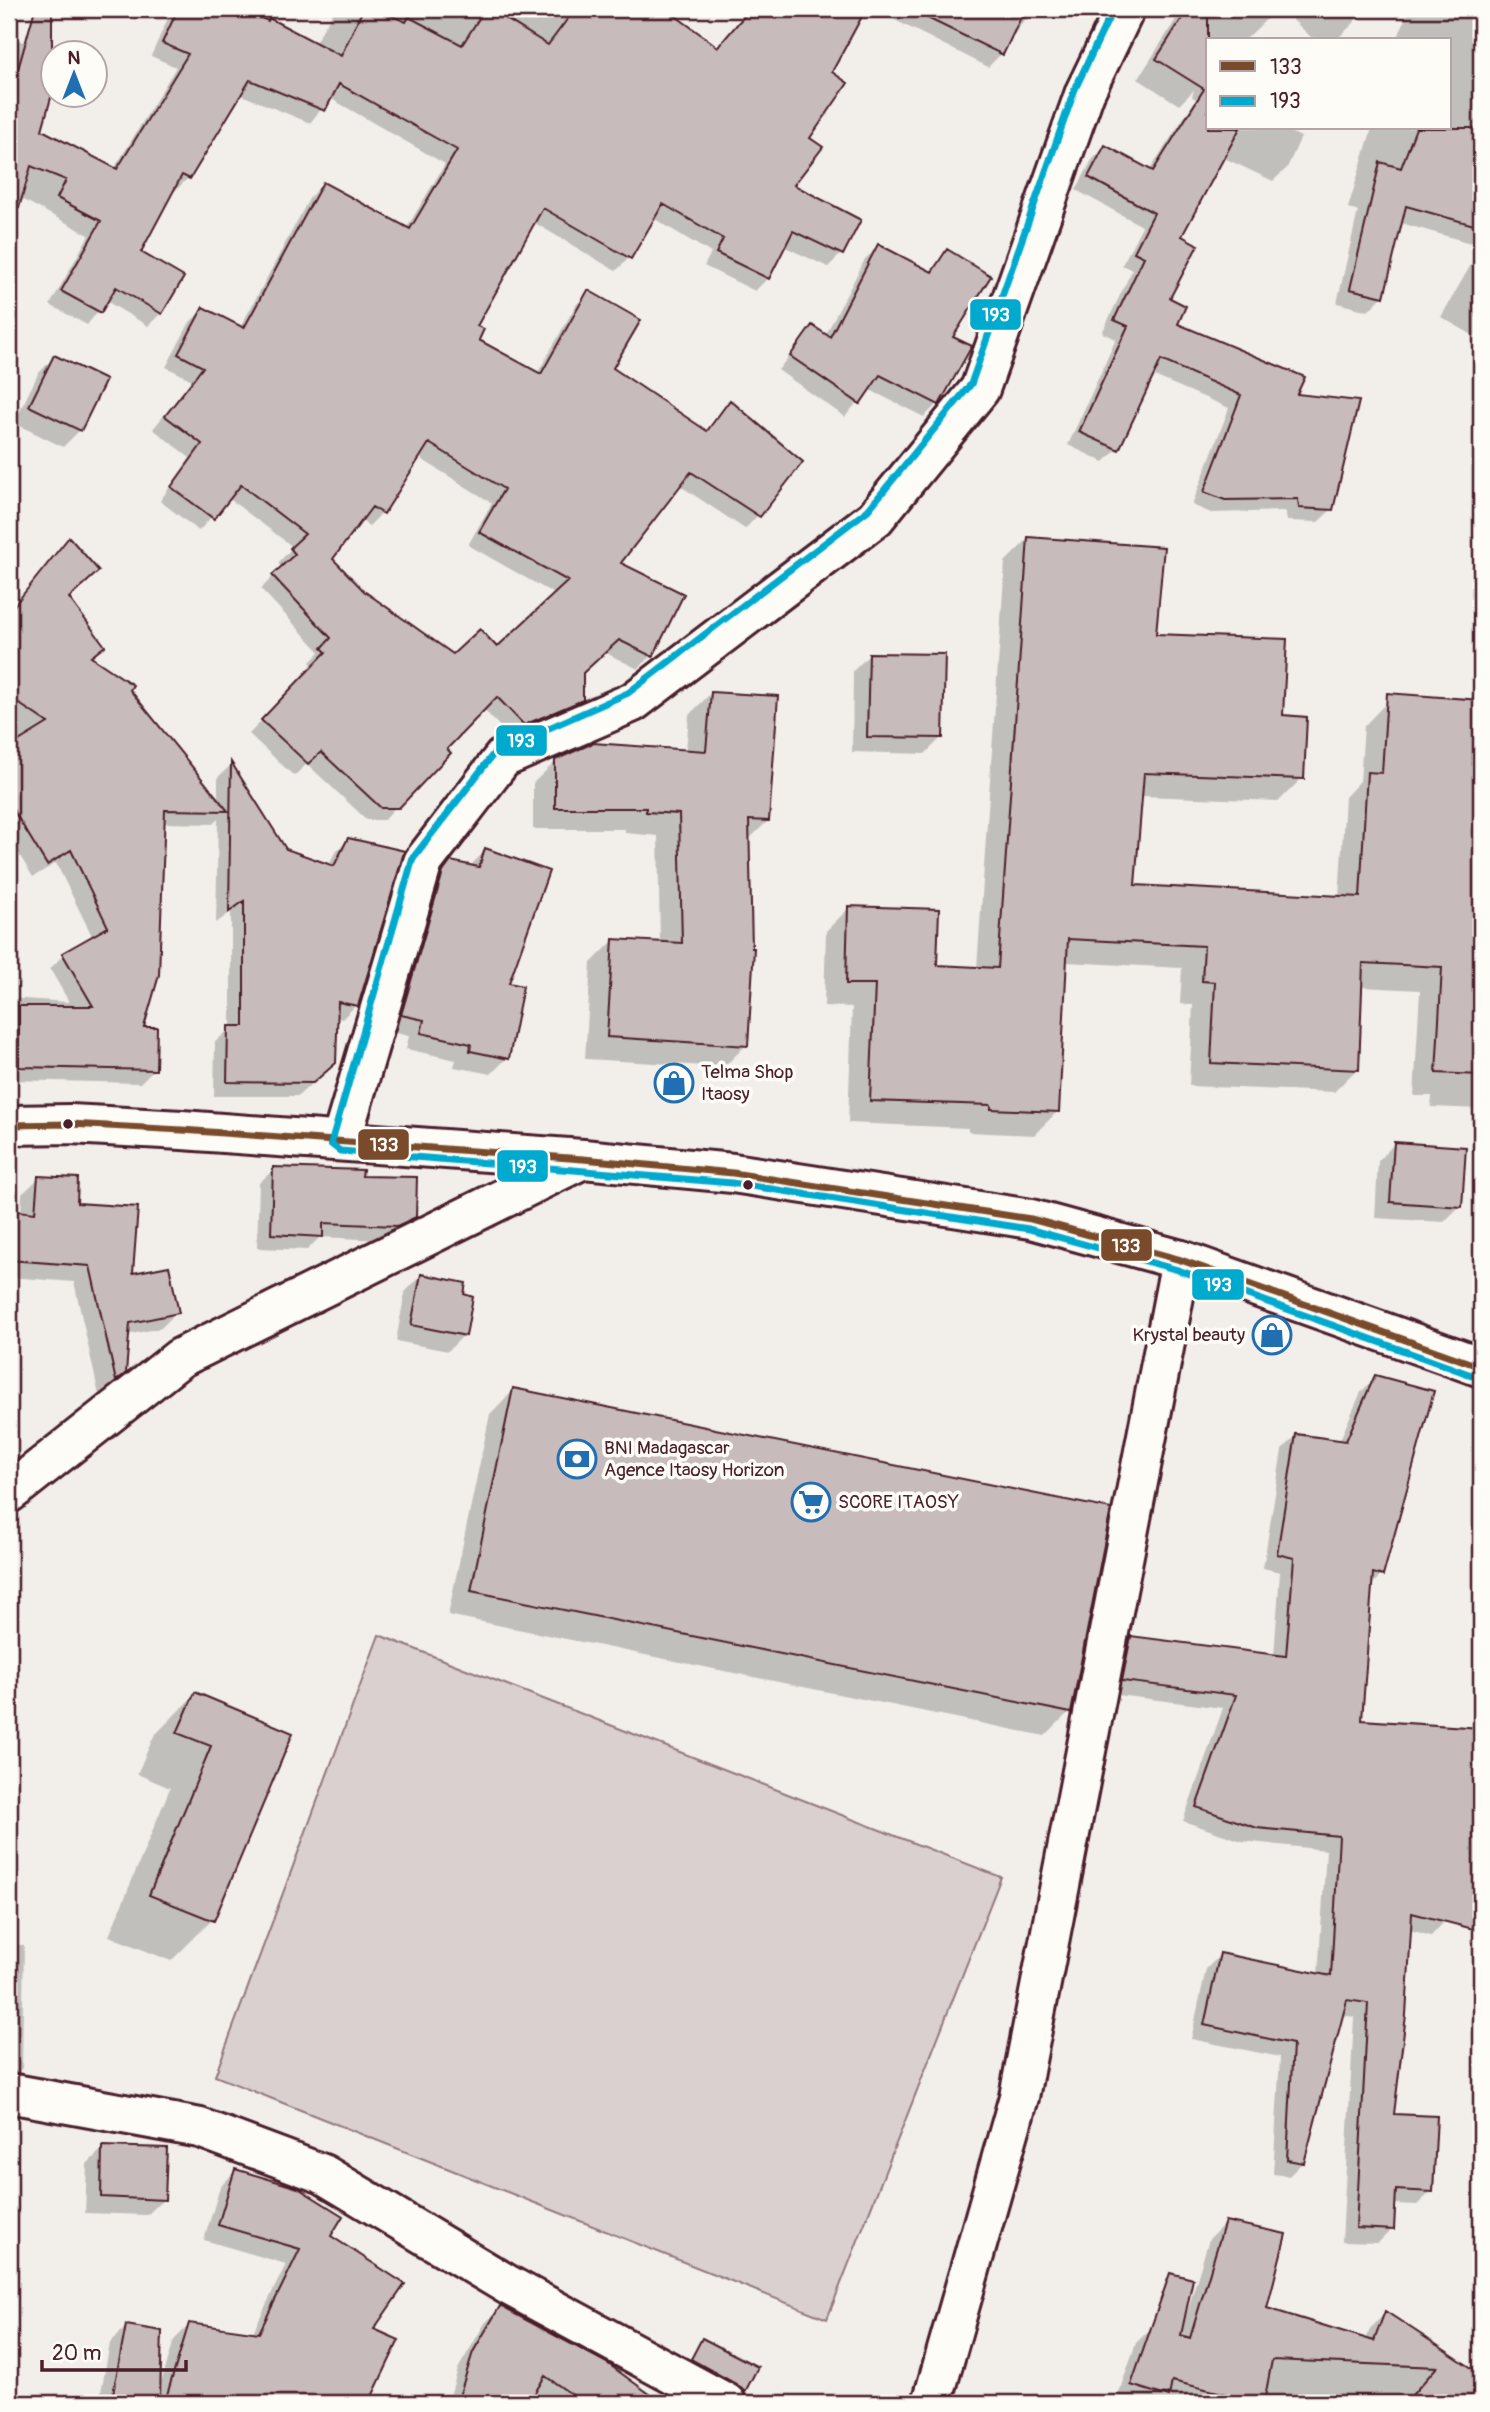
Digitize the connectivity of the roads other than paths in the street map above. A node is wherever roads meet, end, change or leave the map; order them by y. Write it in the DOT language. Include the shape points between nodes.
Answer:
graph roads {
  1 [pos="1125,9"];
  2 [pos="9,1125"];
  3 [pos="341,1141"];
  4 [pos="583,1159"];
  5 [pos="1181,1260"];
  6 [pos="1481,1367"];
  7 [pos="9,1493"];
  8 [pos="9,2093"];
  9 [pos="726,2403"];
  10 [pos="932,2403"];
  1 -- 3 [label="street" via="1085,92 980,389 875,517 633,702 503,758 423,863"];
  2 -- 3 [label="street" via="70,1124"];
  3 -- 4 [label="street"];
  4 -- 5 [label="street" via="733,1173 1031,1219"];
  4 -- 7 [label="street" via="180,1358"];
  5 -- 6 [label="street"];
  5 -- 10 [label="street" via="1019,2097"];
  8 -- 9 [label="street" via="200,2127 323,2174 508,2285"];
}
